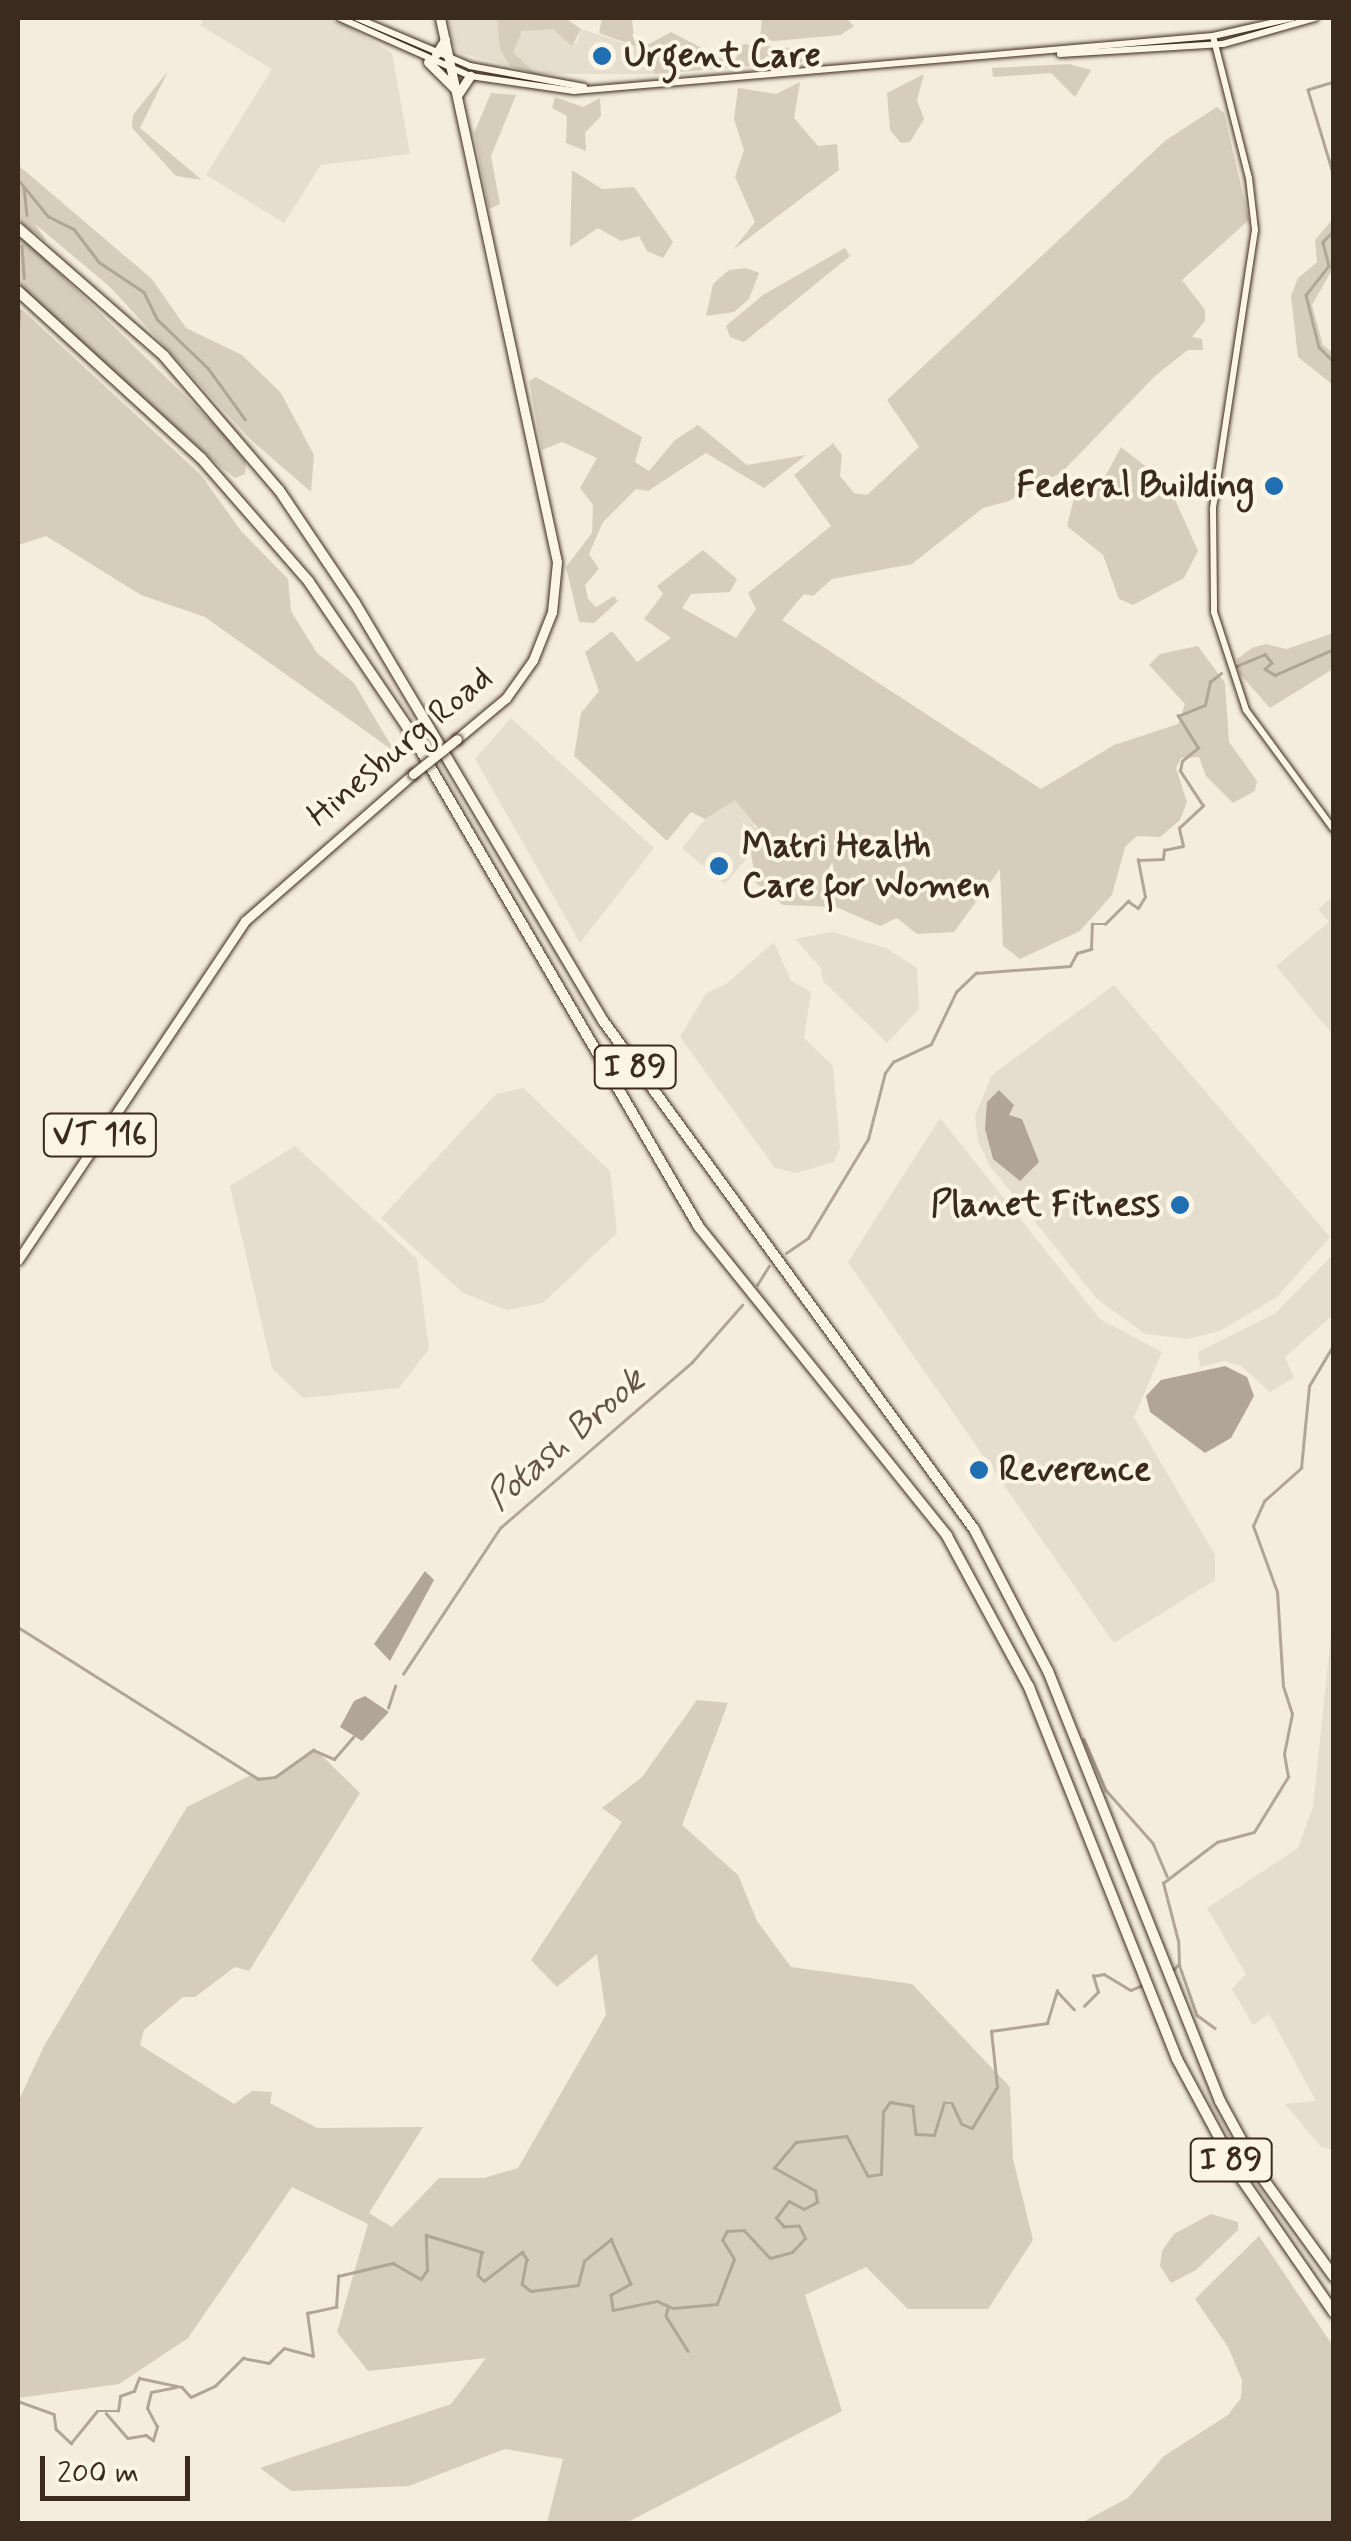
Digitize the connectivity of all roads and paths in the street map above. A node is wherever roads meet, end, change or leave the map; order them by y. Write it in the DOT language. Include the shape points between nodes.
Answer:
graph roads {
  1 [pos="340,18"];
  2 [pos="357,18"];
  3 [pos="440,18"];
  4 [pos="1292,18"];
  5 [pos="1315,18"];
  6 [pos="445,40"];
  7 [pos="1213,40"];
  8 [pos="432,58"];
  9 [pos="451,64"];
  10 [pos="470,76"];
  11 [pos="605,88"];
  12 [pos="457,92"];
  13 [pos="18,228"];
  14 [pos="18,291"];
  15 [pos="1334,830"];
  16 [pos="18,1260"];
  17 [pos="1334,2277"];
  18 [pos="1334,2313"];
  1 -- 8 [label="main road"];
  2 -- 8 [label="main road"];
  3 -- 6 [label="main road, Hinesburg Road / VT 116"];
  4 -- 7 [label="main road"];
  5 -- 7 [label="main road"];
  6 -- 8 [label="main road"];
  6 -- 9 [label="main road, Hinesburg Road / VT 116"];
  7 -- 11 [label="main road"];
  7 -- 15 [label="main road" via="1255,219 1212,509 1214,612 1246,710"];
  8 -- 9 [label="main road"];
  8 -- 12 [label="main road"];
  9 -- 10 [label="main road"];
  9 -- 11 [label="main road"];
  9 -- 12 [label="main road, Hinesburg Road / VT 116"];
  10 -- 11 [label="main road" via="534,89"];
  10 -- 12 [label="main road"];
  12 -- 16 [label="main road, Hinesburg Road / VT 116, bridge" via="536,450 556,580 544,637 523,677 244,921"];
  13 -- 17 [label="highway, I 89" via="164,356 280,490 355,603 604,1022 962,1510 1048,1670 1163,1966 1241,2141"];
  14 -- 18 [label="highway, I 89" via="226,485 301,571 370,667 683,1204 926,1506 983,1594 1034,1700 1148,1996 1241,2178"];
}
